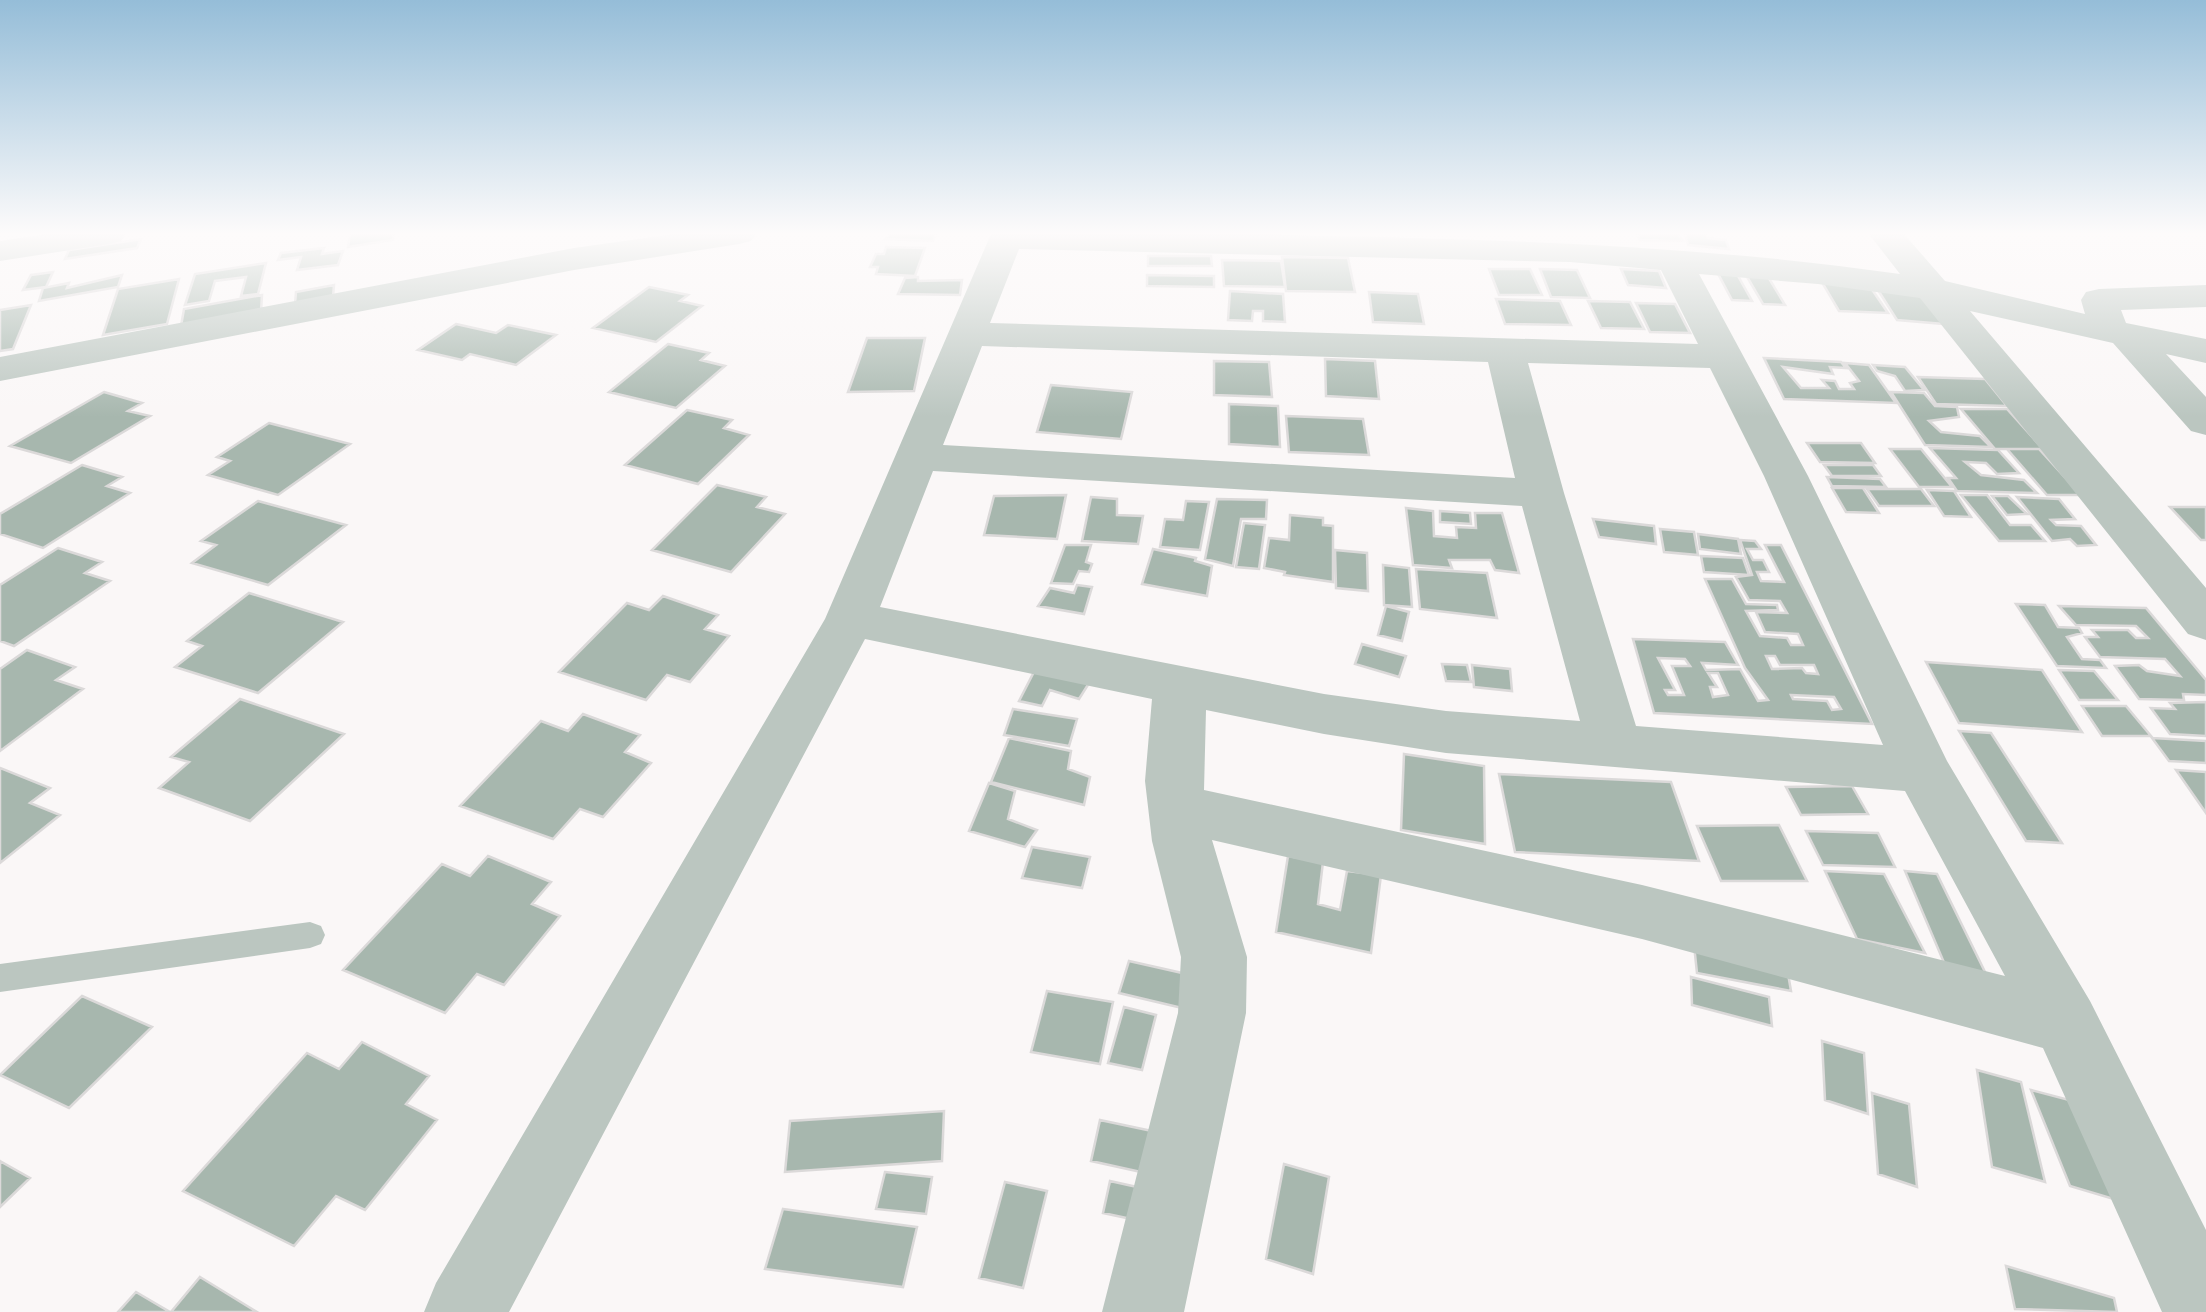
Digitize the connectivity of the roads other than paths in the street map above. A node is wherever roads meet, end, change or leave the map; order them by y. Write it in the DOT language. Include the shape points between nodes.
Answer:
graph roads {
  1 [pos="386,295"];
  2 [pos="984,295"];
  3 [pos="1692,295"];
  4 [pos="1936,295"];
  5 [pos="1957,295"];
  6 [pos="2206,296"];
  7 [pos="2118,333"];
  8 [pos="968,334"];
  9 [pos="1505,350"];
  10 [pos="2206,351"];
  11 [pos="1724,357"];
  12 [pos="0,369"];
  13 [pos="2206,422"];
  14 [pos="917,457"];
  15 [pos="1541,493"];
  16 [pos="850,620"];
  17 [pos="2206,622"];
  18 [pos="1180,682"];
  19 [pos="1615,748"];
  20 [pos="1923,770"];
  21 [pos="1177,808"];
  22 [pos="310,935"];
  23 [pos="0,978"];
  24 [pos="2066,1023"];
  25 [pos="465,1312"];
  26 [pos="1143,1312"];
  27 [pos="2204,1312"];
  1 -- 12 [label="street"];
  2 -- 8 [label="street"];
  3 -- 11 [label="street"];
  4 -- 17 [label="street"];
  5 -- 7 [label="street"];
  6 -- 7 [label="street" via="2098,300"];
  7 -- 10 [label="street"];
  7 -- 13 [label="street"];
  8 -- 9 [label="street"];
  8 -- 14 [label="street"];
  9 -- 11 [label="street"];
  9 -- 15 [label="street"];
  11 -- 20 [label="street"];
  14 -- 15 [label="street"];
  14 -- 16 [label="street"];
  15 -- 19 [label="street"];
  16 -- 18 [label="street"];
  16 -- 25 [label="street"];
  18 -- 19 [label="street" via="1324,714"];
  18 -- 21 [label="street"];
  19 -- 20 [label="street"];
  20 -- 24 [label="street"];
  21 -- 24 [label="street" via="1642,912"];
  21 -- 26 [label="street" via="1214,957 1212,1013"];
  22 -- 23 [label="lane"];
  24 -- 27 [label="street"];
}
